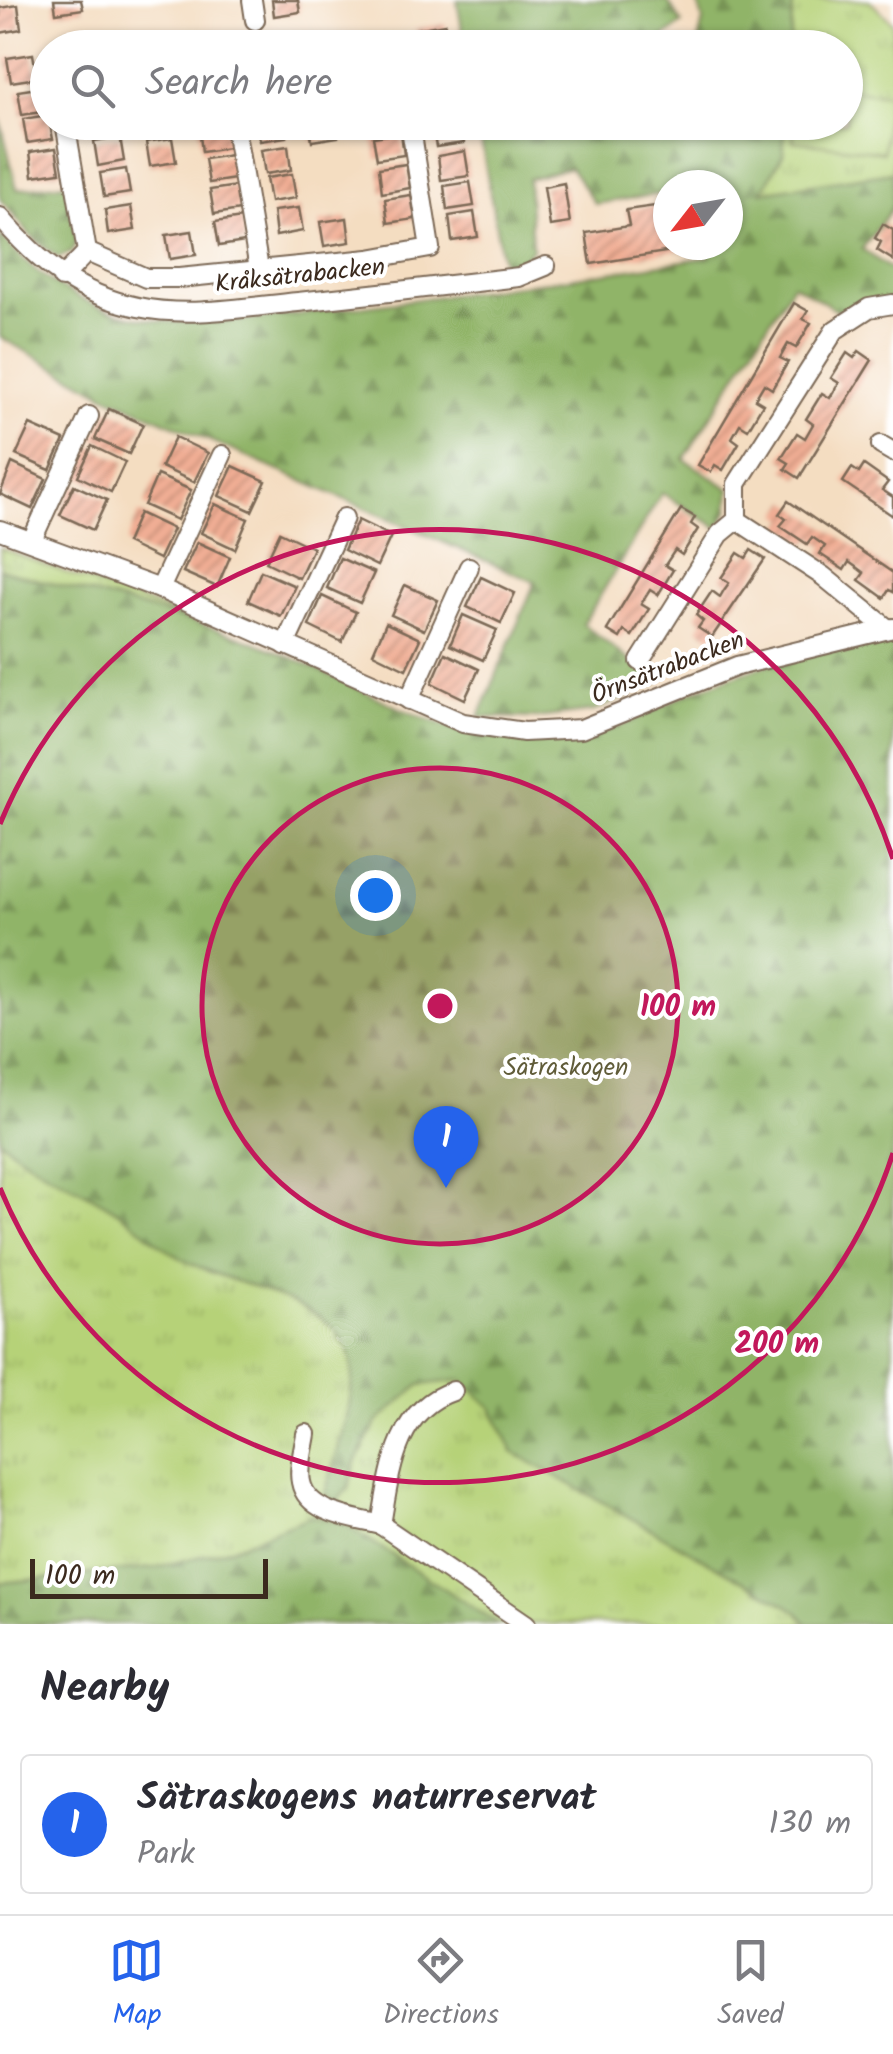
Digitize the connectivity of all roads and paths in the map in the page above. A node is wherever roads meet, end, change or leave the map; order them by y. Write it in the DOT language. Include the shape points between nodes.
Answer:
graph roads {
  1 [pos="252,0"];
  2 [pos="256,20"];
  3 [pos="68,140"];
  4 [pos="237,140"];
  5 [pos="413,140"];
  6 [pos="0,217"];
  7 [pos="88,252"];
  8 [pos="546,266"];
  9 [pos="259,268"];
  10 [pos="62,278"];
  11 [pos="893,304"];
  12 [pos="89,416"];
  13 [pos="222,454"];
  14 [pos="344,518"];
  15 [pos="737,520"];
  16 [pos="0,530"];
  17 [pos="32,540"];
  18 [pos="469,567"];
  19 [pos="160,589"];
  20 [pos="891,629"];
  21 [pos="285,645"];
  22 [pos="640,661"];
  23 [pos="410,700"];
  24 [pos="452,1391"];
  25 [pos="306,1434"];
  26 [pos="381,1526"];
  27 [pos="526,1624"];
  1 -- 2 [label="street"];
  3 -- 7 [label="street"];
  4 -- 9 [label="street, Kråksätrabacken"];
  5 -- 9 [label="street, Kråksätrabacken" via="430,248"];
  6 -- 10 [label="street, Kråksätrabacken"];
  7 -- 9 [label="street, Kråksätrabacken" via="146,278"];
  7 -- 10 [label="street"];
  8 -- 10 [label="street, Kråksätrabacken" via="519,278 205,311 139,308"];
  11 -- 15 [label="street" via="870,308 835,330 737,484"];
  12 -- 17 [label="street"];
  13 -- 19 [label="street"];
  14 -- 21 [label="street"];
  15 -- 20 [label="street, Örnsätrabacken"];
  15 -- 22 [label="street, Örnsätrabacken" via="720,534"];
  16 -- 17 [label="street, Örnsätrabacken"];
  17 -- 19 [label="street, Örnsätrabacken"];
  18 -- 23 [label="street"];
  19 -- 21 [label="street, Örnsätrabacken"];
  20 -- 23 [label="street, Örnsätrabacken" via="737,666 581,729 486,729"];
  21 -- 23 [label="street, Örnsätrabacken"];
  24 -- 26 [label="street" via="430,1399 407,1424 390,1467"];
  25 -- 26 [label="street" via="300,1482 310,1500"];
  26 -- 27 [label="street"];
}
